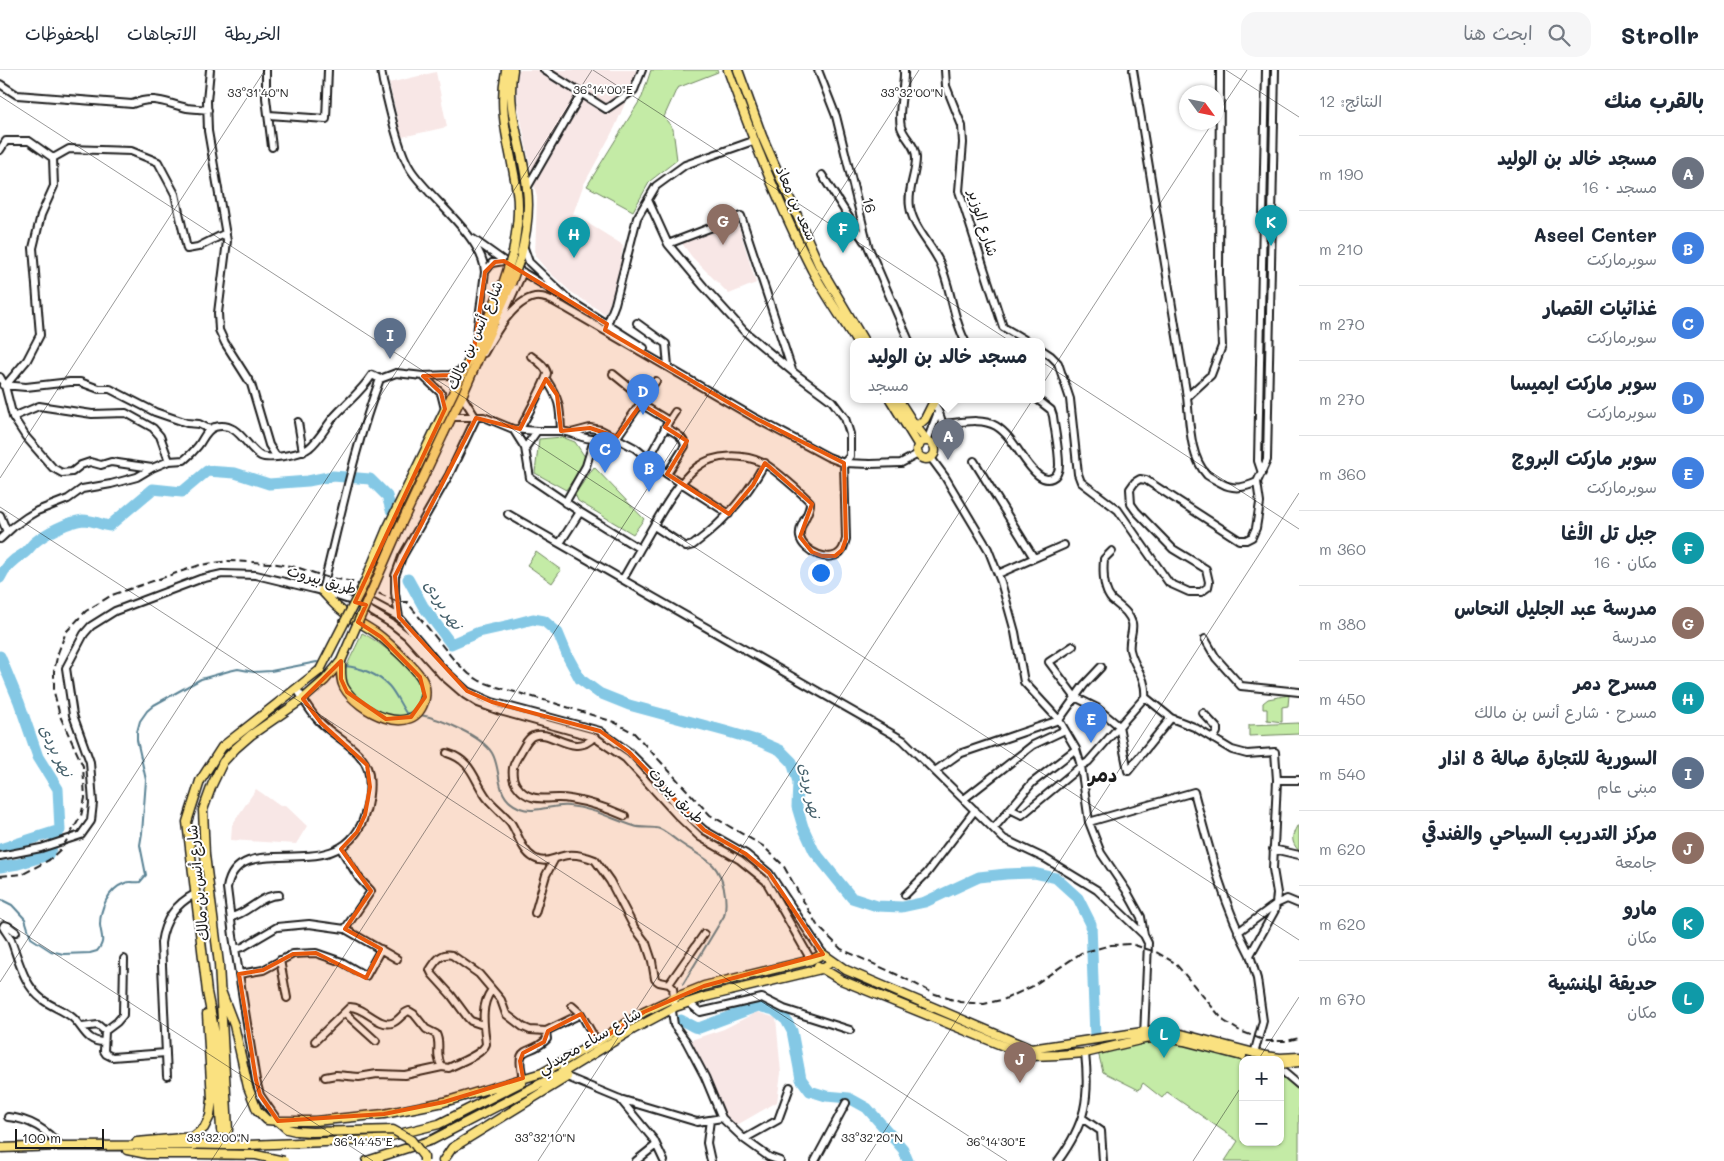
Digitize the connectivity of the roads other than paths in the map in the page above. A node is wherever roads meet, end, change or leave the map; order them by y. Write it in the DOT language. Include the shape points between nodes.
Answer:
graph roads {
  1 [pos="210,70"];
  2 [pos="266,70"];
  3 [pos="328,70"];
  4 [pos="381,70"];
  5 [pos="506,70"];
  6 [pos="513,70"];
  7 [pos="544,70"];
  8 [pos="642,70"];
  9 [pos="728,70"];
  10 [pos="738,70"];
  11 [pos="818,70"];
  12 [pos="904,70"];
  13 [pos="946,70"];
  14 [pos="1133,70"];
  15 [pos="1220,70"];
  16 [pos="1266,70"];
  17 [pos="1275,70"];
  18 [pos="0,84"];
  19 [pos="581,94"];
  20 [pos="208,110"];
  21 [pos="269,115"];
  22 [pos="753,140"];
  23 [pos="272,146"];
  24 [pos="0,150"];
  25 [pos="53,158"];
  26 [pos="822,175"];
  27 [pos="527,188"];
  28 [pos="648,200"];
  29 [pos="226,232"];
  30 [pos="468,235"];
  31 [pos="668,244"];
  32 [pos="523,246"];
  33 [pos="868,246"];
  34 [pos="517,256"];
  35 [pos="504,261"];
  36 [pos="485,272"];
  37 [pos="523,272"];
  38 [pos="507,284"];
  39 [pos="569,300"];
  40 [pos="637,323"];
  41 [pos="606,327"];
  42 [pos="854,338"];
  43 [pos="862,338"];
  44 [pos="908,338"];
  45 [pos="964,338"];
  46 [pos="1022,338"];
  47 [pos="492,339"];
  48 [pos="474,350"];
  49 [pos="1045,352"];
  50 [pos="531,356"];
  51 [pos="668,366"];
  52 [pos="465,369"];
  53 [pos="793,372"];
  54 [pos="472,374"];
  55 [pos="613,374"];
  56 [pos="423,376"];
  57 [pos="0,377"];
  58 [pos="380,379"];
  59 [pos="546,379"];
  60 [pos="656,381"];
  61 [pos="2,385"];
  62 [pos="462,396"];
  63 [pos="1187,397"];
  64 [pos="642,401"];
  65 [pos="892,403"];
  66 [pos="901,403"];
  67 [pos="932,403"];
  68 [pos="934,403"];
  69 [pos="1042,403"];
  70 [pos="445,409"];
  71 [pos="675,412"];
  72 [pos="938,412"];
  73 [pos="13,417"];
  74 [pos="452,417"];
  75 [pos="476,418"];
  76 [pos="298,422"];
  77 [pos="667,424"];
  78 [pos="943,424"];
  79 [pos="916,427"];
  80 [pos="208,429"];
  81 [pos="517,429"];
  82 [pos="561,431"];
  83 [pos="538,432"];
  84 [pos="571,433"];
  85 [pos="615,436"];
  86 [pos="594,440"];
  87 [pos="927,441"];
  88 [pos="919,446"];
  89 [pos="934,446"];
  90 [pos="525,448"];
  91 [pos="302,452"];
  92 [pos="918,454"];
  93 [pos="276,456"];
  94 [pos="649,458"];
  95 [pos="930,458"];
  96 [pos="170,461"];
  97 [pos="974,461"];
  98 [pos="765,463"];
  99 [pos="844,463"];
  100 [pos="152,468"];
  101 [pos="667,474"];
  102 [pos="1262,474"];
  103 [pos="1257,482"];
  104 [pos="681,483"];
  105 [pos="565,502"];
  106 [pos="580,512"];
  107 [pos="508,514"];
  108 [pos="729,514"];
  109 [pos="0,515"];
  110 [pos="654,526"];
  111 [pos="7,532"];
  112 [pos="0,539"];
  113 [pos="560,543"];
  114 [pos="1064,545"];
  115 [pos="640,548"];
  116 [pos="1112,551"];
  117 [pos="1034,558"];
  118 [pos="998,574"];
  119 [pos="623,579"];
  120 [pos="322,591"];
  121 [pos="358,603"];
  122 [pos="399,617"];
  123 [pos="1205,639"];
  124 [pos="1073,646"];
  125 [pos="341,661"];
  126 [pos="1101,667"];
  127 [pos="298,689"];
  128 [pos="1299,692"];
  129 [pos="1075,697"];
  130 [pos="1145,697"];
  131 [pos="303,699"];
  132 [pos="1203,712"];
  133 [pos="1171,718"];
  134 [pos="1059,720"];
  135 [pos="1119,726"];
  136 [pos="1065,730"];
  137 [pos="594,737"];
  138 [pos="1213,739"];
  139 [pos="1076,749"];
  140 [pos="447,754"];
  141 [pos="1081,766"];
  142 [pos="935,770"];
  143 [pos="1277,780"];
  144 [pos="1299,780"];
  145 [pos="964,799"];
  146 [pos="1010,809"];
  147 [pos="975,810"];
  148 [pos="625,816"];
  149 [pos="1089,822"];
  150 [pos="994,828"];
  151 [pos="341,849"];
  152 [pos="1273,849"];
  153 [pos="1299,855"];
  154 [pos="0,856"];
  155 [pos="554,860"];
  156 [pos="195,894"];
  157 [pos="279,895"];
  158 [pos="905,895"];
  159 [pos="1276,904"];
  160 [pos="1299,904"];
  161 [pos="535,913"];
  162 [pos="231,917"];
  163 [pos="345,929"];
  164 [pos="16,932"];
  165 [pos="1238,932"];
  166 [pos="704,934"];
  167 [pos="1144,935"];
  168 [pos="381,949"];
  169 [pos="235,950"];
  170 [pos="823,954"];
  171 [pos="1250,955"];
  172 [pos="124,959"];
  173 [pos="397,959"];
  174 [pos="280,960"];
  175 [pos="811,960"];
  176 [pos="833,962"];
  177 [pos="821,968"];
  178 [pos="239,974"];
  179 [pos="669,984"];
  180 [pos="221,991"];
  181 [pos="491,991"];
  182 [pos="207,992"];
  183 [pos="287,998"];
  184 [pos="674,998"];
  185 [pos="688,1002"];
  186 [pos="572,1006"];
  187 [pos="676,1007"];
  188 [pos="345,1013"];
  189 [pos="581,1014"];
  190 [pos="483,1025"];
  191 [pos="82,1027"];
  192 [pos="850,1030"];
  193 [pos="105,1031"];
  194 [pos="546,1031"];
  195 [pos="1144,1035"];
  196 [pos="315,1041"];
  197 [pos="376,1041"];
  198 [pos="104,1042"];
  199 [pos="597,1042"];
  200 [pos="166,1053"];
  201 [pos="1085,1053"];
  202 [pos="1252,1056"];
  203 [pos="1256,1056"];
  204 [pos="1299,1057"];
  205 [pos="1284,1058"];
  206 [pos="560,1062"];
  207 [pos="1299,1062"];
  208 [pos="1284,1064"];
  209 [pos="442,1066"];
  210 [pos="542,1072"];
  211 [pos="1284,1072"];
  212 [pos="566,1074"];
  213 [pos="167,1076"];
  214 [pos="325,1077"];
  215 [pos="523,1078"];
  216 [pos="1299,1085"];
  217 [pos="790,1087"];
  218 [pos="620,1099"];
  219 [pos="846,1103"];
  220 [pos="8,1117"];
  221 [pos="722,1118"];
  222 [pos="1082,1118"];
  223 [pos="710,1120"];
  224 [pos="278,1122"];
  225 [pos="744,1140"];
  226 [pos="656,1145"];
  227 [pos="62,1146"];
  228 [pos="110,1147"];
  229 [pos="0,1148"];
  230 [pos="284,1161"];
  231 [pos="366,1161"];
  232 [pos="424,1161"];
  233 [pos="443,1161"];
  234 [pos="636,1161"];
  235 [pos="664,1161"];
  236 [pos="711,1161"];
  237 [pos="780,1161"];
  238 [pos="815,1161"];
  239 [pos="1058,1161"];
  240 [pos="1104,1161"];
  1 -- 20 [label="street"];
  2 -- 21 [label="street"];
  3 -- 21 [label="street" via="326,119"];
  4 -- 30 [label="street" via="410,170"];
  5 -- 34 [label="main road, شارع أنس بن مالك" via="503,122 518,194"];
  6 -- 27 [label="main road, شارع أنس بن مالك" via="511,108"];
  7 -- 19 [label="street"];
  8 -- 19 [label="street" via="634,90 606,109"];
  9 -- 22 [label="main road, سعد بن معاذ"];
  10 -- 43 [label="main road, سعد بن معاذ" via="762,136 819,265"];
  11 -- 33 [label="street, 16" via="836,116"];
  12 -- 45 [label="street" via="902,128 916,150 909,193 910,209 939,262"];
  13 -- 46 [label="street, شارع الوزير" via="946,86 962,126 959,191 1003,327"];
  14 -- 63 [label="street"];
  15 -- 63 [label="street" via="1222,346 1211,375"];
  16 -- 102 [label="street" via="1258,461"];
  17 -- 102 [label="street" via="1267,460"];
  18 -- 20 [label="street" via="16,95 132,104 145,99"];
  19 -- 27 [label="street"];
  20 -- 29 [label="street" via="209,141"];
  21 -- 23 [label="street"];
  22 -- 28 [label="street" via="685,164 656,186"];
  22 -- 42 [label="main road, سعد بن معاذ" via="813,271"];
  24 -- 25 [label="street" via="6,141 29,141"];
  25 -- 29 [label="street" via="69,148 131,150 158,162 175,194 187,249 198,247"];
  25 -- 61 [label="street" via="54,186 41,215 32,248 40,335 27,360"];
  26 -- 33 [label="street"];
  27 -- 32 [label="main road, شارع أنس بن مالك" via="528,215"];
  28 -- 31 [label="street"];
  28 -- 41 [label="street" via="637,218"];
  29 -- 93 [label="street" via="219,330 251,384 269,446"];
  30 -- 35 [label="street"];
  30 -- 36 [label="street" via="482,255"];
  31 -- 53 [label="street" via="744,330"];
  31 -- 53 [label="street" via="741,216"];
  32 -- 34 [label="main road, شارع أنس بن مالك"];
  32 -- 39 [label="street" via="529,262"];
  33 -- 44 [label="street, 16"];
  34 -- 38 [label="main road, شارع أنس بن مالك, bridge"];
  35 -- 36 [label="street" via="492,263"];
  35 -- 37 [label="street"];
  36 -- 48 [label="street"];
  37 -- 39 [label="street"];
  37 -- 47 [label="street"];
  38 -- 48 [label="main road, شارع أنس بن مالك"];
  38 -- 54 [label="main road, شارع أنس بن مالك"];
  39 -- 41 [label="street"];
  40 -- 51 [label="street" via="666,344"];
  41 -- 47 [label="street" via="537,296 523,301"];
  41 -- 51 [label="street"];
  47 -- 54 [label="street"];
  48 -- 52 [label="main road, شارع أنس بن مالك"];
  49 -- 103 [label="street" via="1058,363 1070,399 1080,482 1118,510 1169,583 1189,592 1201,592 1209,582 1206,569 1173,549 1131,504 1130,489 1135,482 1146,480 1239,540 1252,537 1256,528 1260,503"];
  50 -- 59 [label="street" via="546,369"];
  51 -- 99 [label="street" via="755,418"];
  52 -- 56 [label="street" via="450,375"];
  52 -- 70 [label="main road, شارع أنس بن مالك"];
  53 -- 99 [label="street" via="832,401 845,418 850,434 850,456"];
  54 -- 62 [label="main road, شارع أنس بن مالك"];
  55 -- 64 [label="street"];
  56 -- 58 [label="street" via="396,373"];
  56 -- 70 [label="street" via="441,392"];
  57 -- 61 [label="street"];
  58 -- 91 [label="street" via="372,375 313,444"];
  58 -- 120 [label="street" via="351,468"];
  59 -- 81 [label="street"];
  59 -- 82 [label="street" via="557,395"];
  60 -- 64 [label="street"];
  61 -- 73 [label="street"];
  61 -- 80 [label="street" via="26,387 80,382 99,390 110,388 155,412"];
  62 -- 74 [label="main road, شارع أنس بن مالك"];
  62 -- 75 [label="street"];
  63 -- 103 [label="street" via="1194,448 1200,465 1209,476 1235,488"];
  64 -- 77 [label="street"];
  64 -- 85 [label="street"];
  65 -- 88 [label="main road"];
  66 -- 79 [label="main road"];
  67 -- 79 [label="main road" via="925,419"];
  68 -- 72 [label="street"];
  69 -- 78 [label="street" via="1053,416 1059,466 1054,478 1038,475 997,427 977,421"];
  70 -- 127 [label="main road, شارع أنس بن مالك, bridge" via="320,670"];
  71 -- 77 [label="street"];
  72 -- 78 [label="street"];
  72 -- 87 [label="street"];
  73 -- 96 [label="street" via="39,406 92,414 126,413 153,428 160,436"];
  73 -- 100 [label="street" via="53,468 62,473 72,472 90,462"];
  74 -- 75 [label="street"];
  74 -- 125 [label="main road, شارع أنس بن مالك, bridge"];
  75 -- 81 [label="street" via="490,418"];
  75 -- 122 [label="street" via="449,475 402,556 395,593"];
  76 -- 91 [label="street"];
  77 -- 94 [label="street"];
  77 -- 101 [label="street" via="685,442"];
  78 -- 89 [label="street" via="941,436"];
  79 -- 87 [label="main road"];
  80 -- 93 [label="street" via="219,426 234,430 262,456"];
  80 -- 96 [label="street" via="184,460"];
  81 -- 83 [label="street"];
  81 -- 90 [label="street"];
  82 -- 83 [label="street"];
  82 -- 84 [label="street"];
  83 -- 90 [label="street"];
  84 -- 85 [label="street" via="590,428"];
  84 -- 86 [label="street"];
  85 -- 86 [label="street"];
  85 -- 94 [label="street"];
  86 -- 105 [label="street" via="586,466"];
  87 -- 88 [label="main road"];
  87 -- 89 [label="main road"];
  88 -- 92 [label="main road"];
  89 -- 95 [label="main road" via="935,452"];
  90 -- 105 [label="street" via="530,478"];
  91 -- 93 [label="street"];
  92 -- 95 [label="main road" via="922,458"];
  92 -- 99 [label="street" via="901,463"];
  94 -- 101 [label="street"];
  95 -- 118 [label="street" via="988,549"];
  96 -- 100 [label="street"];
  97 -- 117 [label="street"];
  98 -- 99 [label="street" via="810,502 800,537 808,548 822,556 835,556 842,550 846,539"];
  98 -- 104 [label="street" via="733,456 709,460"];
  98 -- 108 [label="street" via="753,485"];
  100 -- 111 [label="street" via="137,478 82,489 32,514"];
  101 -- 104 [label="street"];
  102 -- 103 [label="street"];
  104 -- 108 [label="street"];
  104 -- 110 [label="street"];
  105 -- 106 [label="street"];
  106 -- 113 [label="street"];
  106 -- 115 [label="street"];
  107 -- 113 [label="street"];
  108 -- 110 [label="street" via="693,546 686,547"];
  109 -- 111 [label="street"];
  110 -- 115 [label="street"];
  111 -- 112 [label="street"];
  113 -- 119 [label="street"];
  114 -- 117 [label="street"];
  115 -- 119 [label="street"];
  116 -- 130 [label="street" via="1104,559 1107,592 1133,625 1130,648 1146,686"];
  117 -- 118 [label="street"];
  118 -- 134 [label="street" via="1015,632 1024,682"];
  119 -- 142 [label="street" via="903,740"];
  120 -- 121 [label="street, طريق بيروت"];
  120 -- 125 [label="main road" via="341,611 381,637 420,677 425,690 423,703 405,720 392,721 378,716 343,686"];
  120 -- 154 [label="street, طريق بيروت" via="256,575 222,574 140,602 91,626 66,668 73,715 90,762 91,821 81,836"];
  121 -- 122 [label="street" via="373,603"];
  121 -- 137 [label="street, طريق بيروت" via="407,636 442,676 465,696 500,711"];
  122 -- 170 [label="street" via="441,667 467,691 492,702 600,731 629,752 681,810 704,830 746,854 769,873"];
  123 -- 128 [label="street" via="1216,658 1241,686"];
  124 -- 129 [label="street" via="1049,662"];
  125 -- 131 [label="main road, شارع أنس بن مالك"];
  126 -- 129 [label="street"];
  127 -- 131 [label="street"];
  127 -- 156 [label="main road, شارع أنس بن مالك" via="222,747 200,782 187,822"];
  129 -- 134 [label="street"];
  129 -- 135 [label="street" via="1097,708"];
  130 -- 133 [label="street"];
  130 -- 135 [label="street"];
  131 -- 151 [label="street" via="321,723 364,761 369,771 365,815"];
  131 -- 180 [label="main road, شارع أنس بن مالك" via="251,735 223,762 203,810 205,856"];
  132 -- 138 [label="street" via="1217,728"];
  133 -- 135 [label="street" via="1128,771"];
  133 -- 138 [label="street"];
  134 -- 136 [label="street"];
  134 -- 142 [label="street" via="959,754"];
  135 -- 141 [label="street"];
  136 -- 139 [label="street"];
  136 -- 145 [label="street" via="1033,745"];
  137 -- 148 [label="street" via="585,744 577,745 534,736 514,764 515,782 523,792 535,798 585,801"];
  137 -- 175 [label="street, طريق بيروت" via="625,758 700,838 740,860 766,881"];
  138 -- 143 [label="street" via="1247,754 1275,752"];
  139 -- 141 [label="street"];
  139 -- 146 [label="street" via="1032,783"];
  140 -- 155 [label="street" via="458,757 469,767 487,798 510,822 529,854 539,860"];
  141 -- 146 [label="street" via="1022,815"];
  141 -- 149 [label="street"];
  142 -- 145 [label="street"];
  143 -- 144 [label="street"];
  143 -- 152 [label="street"];
  145 -- 147 [label="street"];
  146 -- 150 [label="street"];
  147 -- 150 [label="street"];
  147 -- 158 [label="street" via="927,873"];
  149 -- 165 [label="street" via="1194,792 1215,869"];
  149 -- 167 [label="street" via="1101,853 1140,917"];
  150 -- 167 [label="street" via="1004,839 1097,890"];
  151 -- 162 [label="street" via="314,856 253,859 239,865 230,876 227,888"];
  151 -- 163 [label="street" via="371,891"];
  152 -- 153 [label="street"];
  152 -- 159 [label="street" via="1278,893"];
  155 -- 161 [label="street"];
  155 -- 179 [label="street" via="568,855 595,860 646,943 655,979"];
  156 -- 182 [label="main road, شارع أنس بن مالك"];
  156 -- 200 [label="street" via="175,910 162,936"];
  157 -- 162 [label="street" via="268,896"];
  159 -- 160 [label="street" via="1287,899"];
  159 -- 165 [label="street"];
  159 -- 171 [label="street"];
  162 -- 169 [label="street"];
  163 -- 168 [label="street"];
  163 -- 169 [label="street" via="309,924 284,925"];
  164 -- 191 [label="street" via="8,926 3,927 31,987 43,1000 69,1014"];
  165 -- 171 [label="street"];
  166 -- 179 [label="street"];
  167 -- 195 [label="street" via="1148,943"];
  168 -- 173 [label="street"];
  168 -- 174 [label="street" via="366,976 342,962 316,953 293,954"];
  169 -- 178 [label="street"];
  170 -- 175 [label="main road"];
  170 -- 176 [label="main road"];
  171 -- 203 [label="street" via="1263,1021"];
  172 -- 193 [label="street" via="123,1016"];
  174 -- 178 [label="street" via="263,970"];
  174 -- 183 [label="street"];
  175 -- 177 [label="main road"];
  175 -- 184 [label="main road" via="704,986"];
  176 -- 177 [label="main road, شارع سناء محيدلي"];
  176 -- 195 [label="main road" via="1031,1050"];
  177 -- 185 [label="main road, شارع سناء محيدلي"];
  177 -- 201 [label="main road" via="841,980 1032,1056"];
  178 -- 224 [label="street" via="256,1080 260,1095"];
  179 -- 184 [label="street"];
  180 -- 182 [label="main road, شارع أنس بن مالك" via="224,1130 216,1039"];
  180 -- 224 [label="main road" via="234,1026 252,1100 262,1116"];
  181 -- 190 [label="street" via="486,1000"];
  181 -- 190 [label="street" via="479,974 452,955 440,956 430,970 468,1018"];
  181 -- 194 [label="street" via="516,1023 530,1030"];
  182 -- 228 [label="main road" via="212,1099 210,1116 204,1128 193,1137"];
  184 -- 187 [label="street"];
  184 -- 199 [label="main road" via="644,1012"];
  185 -- 187 [label="main road, شارع سناء محيدلي"];
  185 -- 192 [label="street" via="700,1012 762,998 784,1009"];
  186 -- 189 [label="street"];
  187 -- 212 [label="main road, شارع سناء محيدلي" via="632,1030"];
  187 -- 221 [label="street" via="672,1011 674,1025 705,1077"];
  188 -- 196 [label="street"];
  188 -- 197 [label="street"];
  188 -- 209 [label="street" via="355,1007 389,1023 411,1012 438,1037 438,1058"];
  189 -- 194 [label="street"];
  189 -- 199 [label="street"];
  190 -- 209 [label="street" via="485,1048 449,1068"];
  191 -- 193 [label="street" via="98,1025"];
  191 -- 198 [label="street" via="88,1038"];
  193 -- 198 [label="street"];
  194 -- 215 [label="street" via="547,1039 521,1057"];
  195 -- 201 [label="main road"];
  195 -- 202 [label="main road"];
  198 -- 200 [label="street" via="106,1054 112,1057"];
  199 -- 206 [label="main road"];
  200 -- 213 [label="street"];
  201 -- 222 [label="street" via="1088,1091"];
  204 -- 205 [label="main road"];
  206 -- 210 [label="main road"];
  206 -- 212 [label="street"];
  207 -- 208 [label="main road"];
  209 -- 214 [label="street" via="405,1075"];
  210 -- 215 [label="main road"];
  210 -- 228 [label="main road, شارع سناء محيدلي" via="439,1124 375,1140"];
  211 -- 216 [label="street"];
  212 -- 218 [label="street"];
  212 -- 231 [label="main road, شارع سناء محيدلي" via="432,1140"];
  212 -- 233 [label="main road" via="452,1148"];
  215 -- 224 [label="main road" via="444,1102 384,1114"];
  217 -- 225 [label="street" via="778,1120"];
  218 -- 223 [label="street" via="697,1122"];
  218 -- 226 [label="street"];
  219 -- 238 [label="street"];
  220 -- 227 [label="street" via="31,1122"];
  221 -- 223 [label="street"];
  221 -- 225 [label="street"];
  222 -- 239 [label="street" via="1070,1146"];
  222 -- 240 [label="street" via="1101,1131"];
  223 -- 236 [label="street" via="707,1143"];
  224 -- 232 [label="main road, bridge" via="287,1129 312,1132 393,1130 411,1140"];
  225 -- 237 [label="street"];
  226 -- 234 [label="street"];
  226 -- 235 [label="street"];
  227 -- 228 [label="main road, شارع سناء محيدلي"];
  227 -- 229 [label="main road, شارع سناء محيدلي"];
  228 -- 230 [label="main road, bridge" via="147,1154 256,1155"];
}
